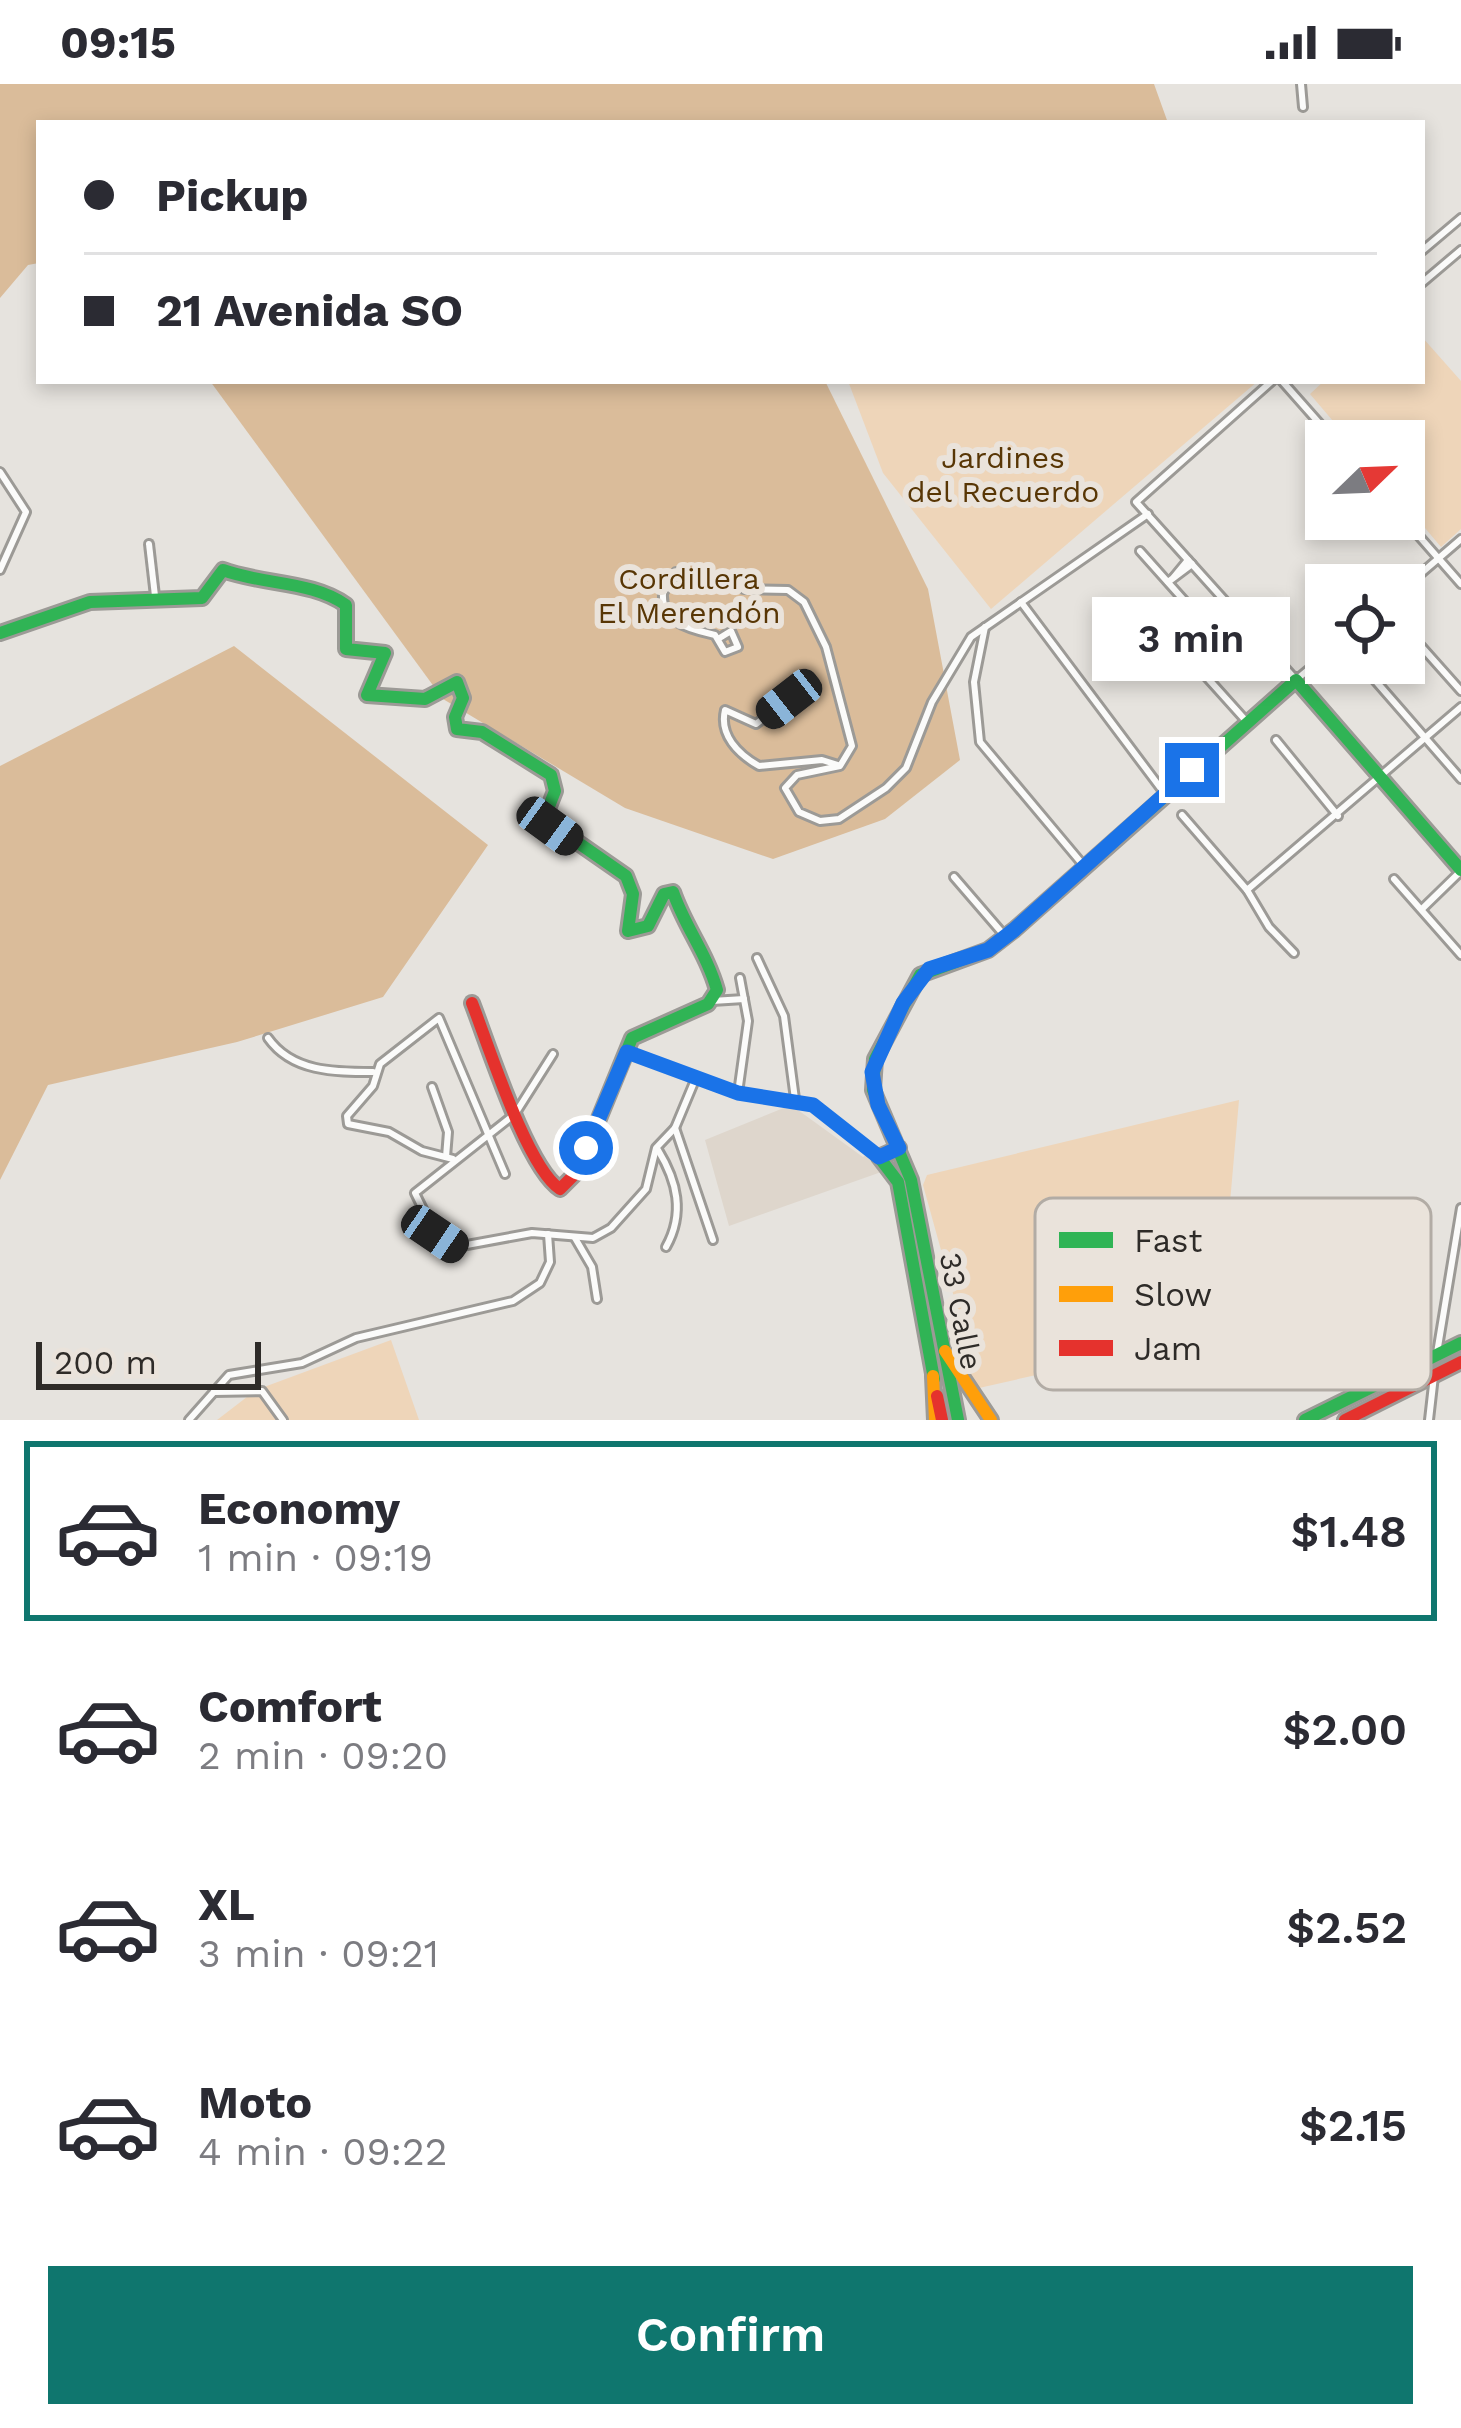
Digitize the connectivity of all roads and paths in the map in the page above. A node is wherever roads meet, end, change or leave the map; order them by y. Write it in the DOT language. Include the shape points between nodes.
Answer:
graph roads {
  1 [pos="1301,84"];
  2 [pos="1304,107"];
  3 [pos="1461,218"];
  4 [pos="1425,248"];
  5 [pos="1461,250"];
  6 [pos="1425,280"];
  7 [pos="1269,384"];
  8 [pos="1285,384"];
  9 [pos="1316,420"];
  10 [pos="0,472"];
  11 [pos="1148,514"];
  12 [pos="1461,539"];
  13 [pos="1423,540"];
  14 [pos="149,544"];
  15 [pos="1140,550"];
  16 [pos="1439,558"];
  17 [pos="1190,562"];
  18 [pos="0,570"];
  19 [pos="1425,570"];
  20 [pos="1171,579"];
  21 [pos="1461,584"];
  22 [pos="155,596"];
  23 [pos="1021,602"];
  24 [pos="1150,614"];
  25 [pos="1198,616"];
  26 [pos="986,623"];
  27 [pos="0,633"];
  28 [pos="718,639"];
  29 [pos="1425,651"];
  30 [pos="1305,672"];
  31 [pos="1296,680"];
  32 [pos="1378,684"];
  33 [pos="1461,691"];
  34 [pos="789,699"];
  35 [pos="1461,707"];
  36 [pos="1247,722"];
  37 [pos="1426,739"];
  38 [pos="1276,740"];
  39 [pos="840,766"];
  40 [pos="1379,779"];
  41 [pos="1461,779"];
  42 [pos="1165,794"];
  43 [pos="1182,814"];
  44 [pos="1338,816"];
  45 [pos="1084,866"];
  46 [pos="1461,870"];
  47 [pos="953,877"];
  48 [pos="1394,879"];
  49 [pos="1250,888"];
  50 [pos="1422,908"];
  51 [pos="1004,935"];
  52 [pos="1294,953"];
  53 [pos="1461,955"];
  54 [pos="757,958"];
  55 [pos="740,978"];
  56 [pos="744,999"];
  57 [pos="712,1001"];
  58 [pos="472,1004"];
  59 [pos="268,1038"];
  60 [pos="627,1052"];
  61 [pos="553,1054"];
  62 [pos="374,1072"];
  63 [pos="695,1080"];
  64 [pos="432,1087"];
  65 [pos="738,1093"];
  66 [pos="795,1099"];
  67 [pos="515,1114"];
  68 [pos="676,1128"];
  69 [pos="486,1136"];
  70 [pos="656,1148"];
  71 [pos="899,1148"];
  72 [pos="879,1157"];
  73 [pos="449,1158"];
  74 [pos="505,1174"];
  75 [pos="1461,1208"];
  76 [pos="910,1212"];
  77 [pos="548,1234"];
  78 [pos="575,1238"];
  79 [pos="712,1240"];
  80 [pos="666,1247"];
  81 [pos="597,1299"];
  82 [pos="940,1323"];
  83 [pos="923,1327"];
  84 [pos="1461,1343"];
  85 [pos="945,1351"];
  86 [pos="1436,1355"];
  87 [pos="1431,1357"];
  88 [pos="1461,1362"];
  89 [pos="1434,1375"];
  90 [pos="1431,1377"];
  91 [pos="1365,1390"];
  92 [pos="1404,1390"];
  93 [pos="214,1392"];
  94 [pos="189,1420"];
  95 [pos="284,1420"];
  96 [pos="939,1420"];
  97 [pos="958,1420"];
  98 [pos="991,1420"];
  99 [pos="1305,1420"];
  100 [pos="1345,1420"];
  101 [pos="1429,1420"];
  1 -- 2 [label="street"];
  3 -- 4 [label="street"];
  5 -- 6 [label="street"];
  7 -- 11 [label="street" via="1136,502"];
  8 -- 9 [label="street"];
  10 -- 18 [label="street" via="26,512"];
  11 -- 17 [label="street"];
  11 -- 23 [label="street"];
  12 -- 16 [label="street"];
  13 -- 16 [label="street"];
  14 -- 22 [label="street"];
  15 -- 20 [label="street"];
  16 -- 19 [label="street"];
  16 -- 21 [label="street"];
  17 -- 20 [label="street"];
  17 -- 31 [label="street"];
  20 -- 25 [label="street"];
  22 -- 27 [label="main road" via="91,602"];
  22 -- 57 [label="main road" via="202,598 223,570 262,584 325,590 346,605 346,649 385,652 370,698 424,699 458,682 457,729 482,732 546,771 555,790 546,823 630,882 628,931 648,926 664,894 676,895 709,961"];
  23 -- 26 [label="street"];
  23 -- 42 [label="street"];
  24 -- 36 [label="street"];
  26 -- 39 [label="street" via="932,702 906,768 839,819 799,812 785,788 790,780"];
  26 -- 45 [label="street" via="974,682 980,742"];
  28 -- 39 [label="street" via="668,615 663,593 676,572 788,590 804,602 826,646 852,746"];
  29 -- 33 [label="street"];
  30 -- 31 [label="street"];
  31 -- 36 [label="main road"];
  31 -- 40 [label="main road"];
  32 -- 37 [label="street"];
  34 -- 39 [label="street" via="756,724 724,710 733,745 759,766"];
  35 -- 37 [label="street"];
  36 -- 42 [label="main road"];
  37 -- 40 [label="street"];
  37 -- 41 [label="street"];
  38 -- 44 [label="street"];
  40 -- 44 [label="street"];
  40 -- 46 [label="main road"];
  42 -- 45 [label="main road"];
  43 -- 49 [label="street"];
  44 -- 49 [label="street"];
  45 -- 51 [label="main road"];
  46 -- 50 [label="street"];
  47 -- 51 [label="street"];
  48 -- 50 [label="street"];
  49 -- 52 [label="street" via="1261,916"];
  50 -- 53 [label="street"];
  51 -- 71 [label="main road" via="988,950 920,976 875,1059 873,1090"];
  54 -- 66 [label="street" via="784,1016"];
  55 -- 56 [label="street"];
  56 -- 57 [label="street"];
  56 -- 65 [label="street" via="748,1033"];
  57 -- 60 [label="main road" via="639,1033"];
  58 -- 67 [label="main road"];
  59 -- 62 [label="street" via="302,1065"];
  60 -- 63 [label="street"];
  60 -- 67 [label="main road" via="567,1186 549,1182"];
  61 -- 67 [label="street"];
  62 -- 69 [label="street" via="440,1018"];
  62 -- 73 [label="street" via="348,1124"];
  63 -- 65 [label="street"];
  63 -- 68 [label="street"];
  64 -- 73 [label="street"];
  65 -- 66 [label="street"];
  66 -- 72 [label="street" via="838,1120"];
  67 -- 69 [label="street"];
  68 -- 70 [label="street"];
  68 -- 79 [label="street"];
  69 -- 73 [label="street"];
  69 -- 74 [label="street"];
  70 -- 78 [label="street" via="646,1189 623,1216 593,1238"];
  70 -- 80 [label="street" via="678,1196"];
  71 -- 72 [label="main road"];
  71 -- 76 [label="main road"];
  72 -- 76 [label="main road"];
  73 -- 77 [label="street" via="415,1193 435,1234 456,1247"];
  75 -- 86 [label="street"];
  76 -- 82 [label="main road, 33 Calle"];
  76 -- 83 [label="main road, 33 Calle"];
  77 -- 78 [label="street"];
  77 -- 93 [label="street" via="550,1262 540,1283 513,1301 356,1338 302,1363 229,1375"];
  78 -- 81 [label="street"];
  82 -- 83 [label="main road"];
  82 -- 85 [label="main road, 33 Calle"];
  83 -- 96 [label="main road, 33 Calle"];
  84 -- 86 [label="main road"];
  85 -- 97 [label="main road, 33 Calle"];
  85 -- 98 [label="main road"];
  86 -- 87 [label="main road"];
  88 -- 89 [label="main road"];
  89 -- 90 [label="main road"];
  89 -- 101 [label="street"];
  91 -- 99 [label="main road"];
  92 -- 100 [label="main road"];
  93 -- 94 [label="street"];
  93 -- 95 [label="street" via="262,1391"];
}
